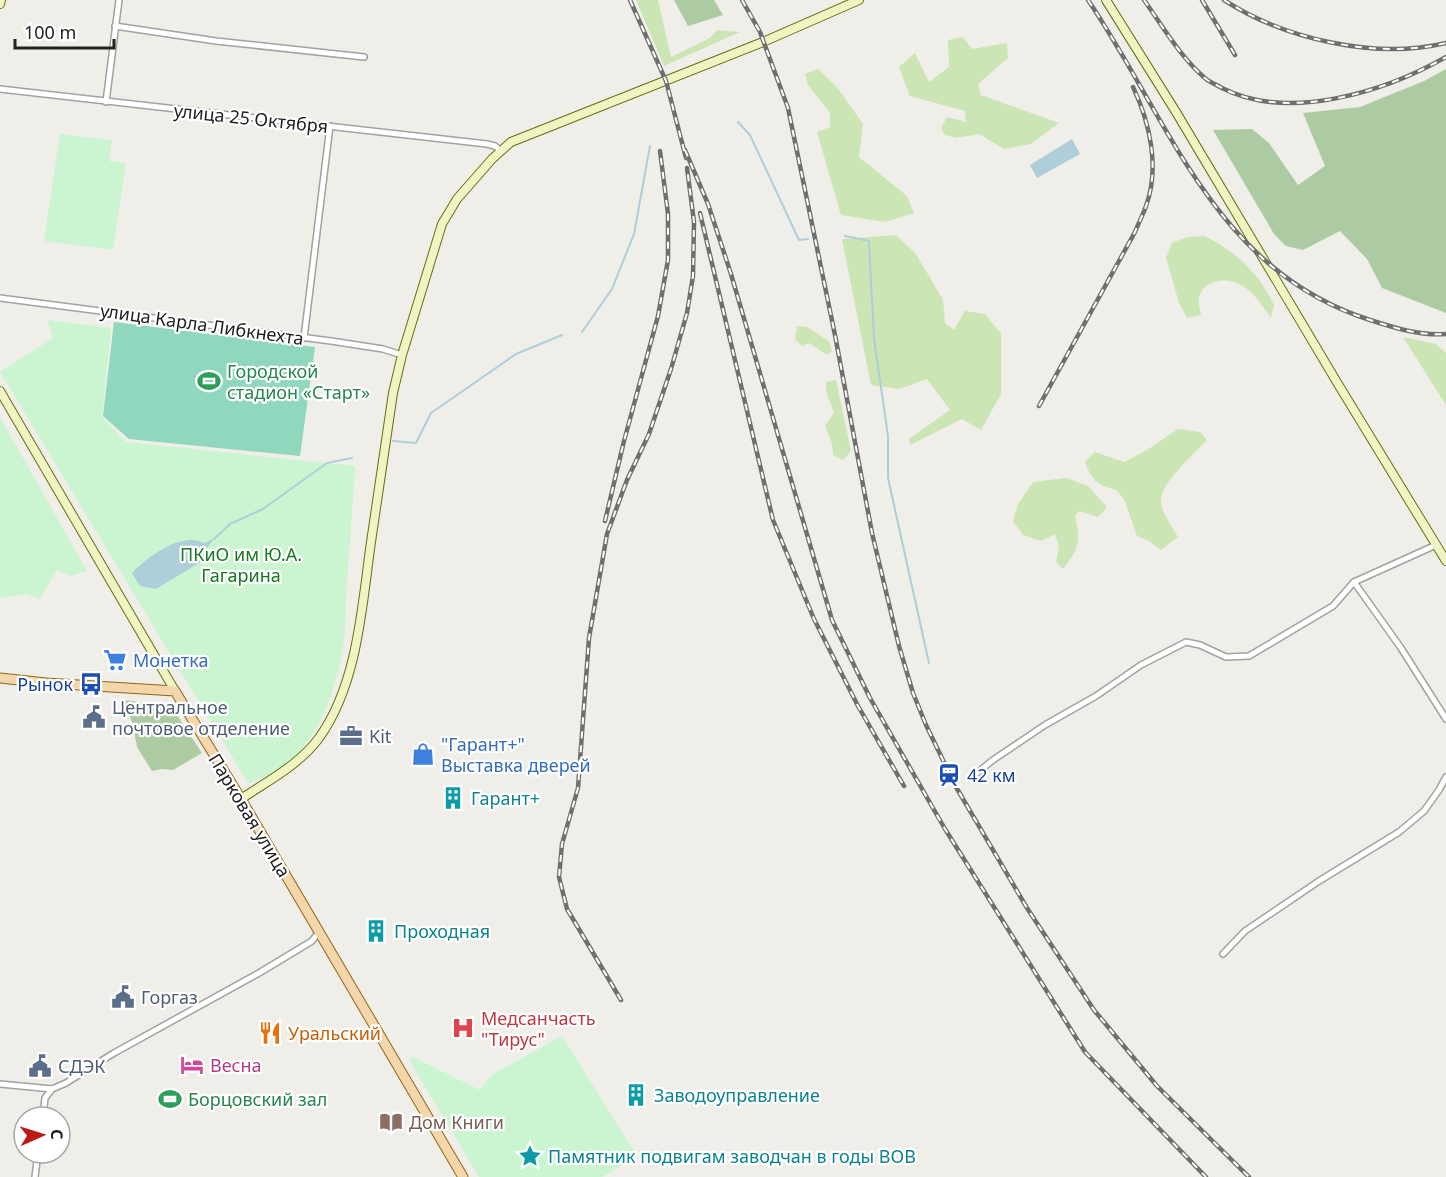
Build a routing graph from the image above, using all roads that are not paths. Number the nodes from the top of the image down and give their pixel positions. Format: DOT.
graph roads {
  1 [pos="119,0"];
  2 [pos="860,0"];
  3 [pos="1106,0"];
  4 [pos="115,27"];
  5 [pos="364,57"];
  6 [pos="0,89"];
  7 [pos="106,102"];
  8 [pos="330,126"];
  9 [pos="500,150"];
  10 [pos="0,298"];
  11 [pos="304,338"];
  12 [pos="402,355"];
  13 [pos="0,391"];
  14 [pos="1436,545"];
  15 [pos="1446,561"];
  16 [pos="1354,582"];
  17 [pos="0,678"];
  18 [pos="175,691"];
  19 [pos="1446,719"];
  20 [pos="972,777"];
  21 [pos="1446,777"];
  22 [pos="241,799"];
  23 [pos="319,932"];
  24 [pos="1223,954"];
  25 [pos="0,1084"];
  26 [pos="52,1089"];
  27 [pos="44,1105"];
  28 [pos="463,1177"];
  1 -- 4 [label="street"];
  2 -- 9 [label="street"];
  3 -- 14 [label="street"];
  4 -- 5 [label="street"];
  4 -- 7 [label="street"];
  6 -- 7 [label="street, улица 25 Октября"];
  7 -- 8 [label="street, улица 25 Октября"];
  8 -- 9 [label="street, улица 25 Октября"];
  8 -- 11 [label="street"];
  9 -- 12 [label="street"];
  10 -- 11 [label="street, улица Карла Либкнехта"];
  11 -- 12 [label="street, улица Карла Либкнехта"];
  12 -- 22 [label="street"];
  13 -- 18 [label="street, Парковая улица"];
  14 -- 15 [label="street"];
  14 -- 16 [label="street"];
  16 -- 19 [label="street"];
  16 -- 20 [label="street"];
  17 -- 18 [label="main road"];
  18 -- 22 [label="main road, Парковая улица"];
  21 -- 24 [label="street"];
  22 -- 23 [label="main road, Парковая улица"];
  23 -- 26 [label="street"];
  23 -- 28 [label="main road, Парковая улица"];
  25 -- 26 [label="street"];
  26 -- 27 [label="street"];
}
